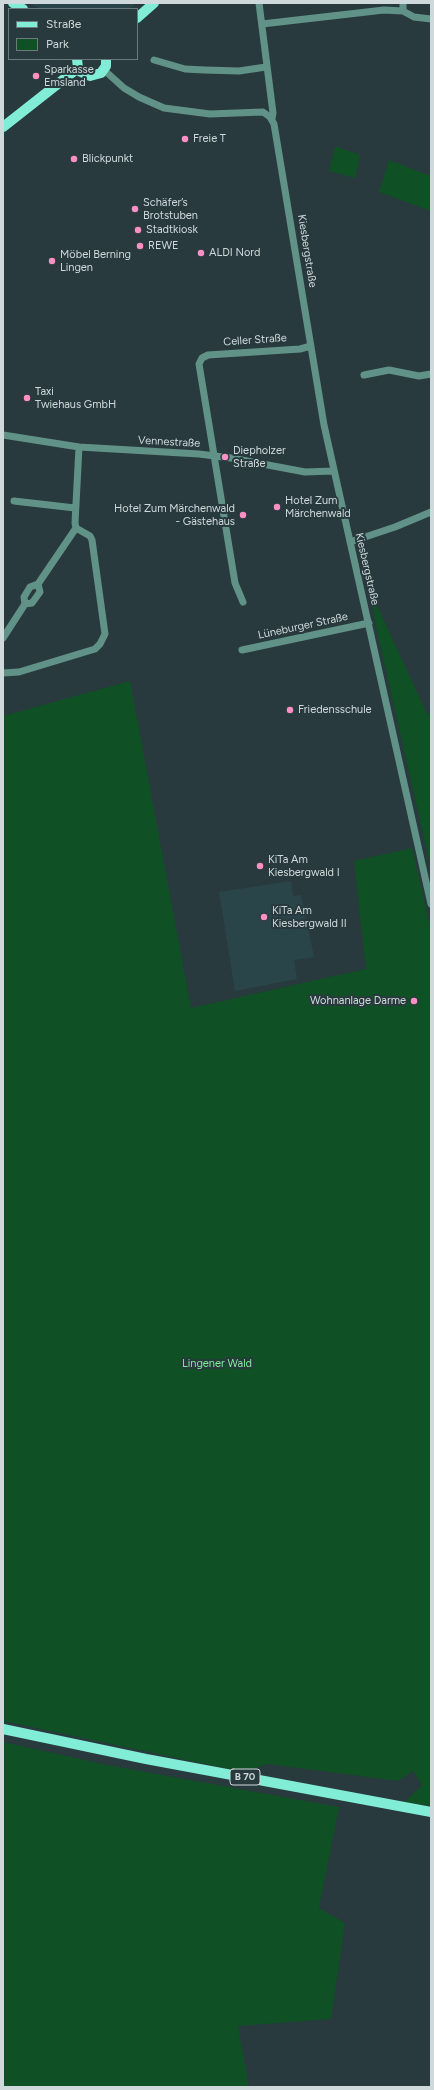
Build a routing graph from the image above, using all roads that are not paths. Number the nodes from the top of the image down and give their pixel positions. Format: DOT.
graph roads {
  1 [pos="13,3"];
  2 [pos="154,3"];
  3 [pos="259,3"];
  4 [pos="403,3"];
  5 [pos="22,8"];
  6 [pos="403,11"];
  7 [pos="138,17"];
  8 [pos="431,19"];
  9 [pos="262,24"];
  10 [pos="106,60"];
  11 [pos="154,60"];
  12 [pos="78,64"];
  13 [pos="266,67"];
  14 [pos="104,70"];
  15 [pos="272,119"];
  16 [pos="3,127"];
  17 [pos="311,346"];
  18 [pos="431,374"];
  19 [pos="364,375"];
  20 [pos="3,434"];
  21 [pos="79,447"];
  22 [pos="214,456"];
  23 [pos="333,471"];
  24 [pos="14,501"];
  25 [pos="75,508"];
  26 [pos="431,512"];
  27 [pos="76,528"];
  28 [pos="350,542"];
  29 [pos="38,584"];
  30 [pos="243,602"];
  31 [pos="25,604"];
  32 [pos="368,623"];
  33 [pos="3,638"];
  34 [pos="242,650"];
  35 [pos="3,673"];
  36 [pos="431,904"];
  37 [pos="3,1729"];
  38 [pos="431,1812"];
  1 -- 5 [label="main road"];
  2 -- 7 [label="main road"];
  3 -- 9 [label="street, Kiesbergstraße"];
  4 -- 6 [label="street"];
  6 -- 8 [label="street"];
  6 -- 9 [label="street"];
  9 -- 13 [label="street, Kiesbergstraße"];
  10 -- 14 [label="main road"];
  11 -- 13 [label="street"];
  12 -- 14 [label="main road"];
  12 -- 16 [label="main road"];
  13 -- 15 [label="street, Kiesbergstraße"];
  14 -- 15 [label="street"];
  15 -- 17 [label="street, Kiesbergstraße"];
  17 -- 22 [label="street, Celler Straße"];
  17 -- 23 [label="street, Kiesbergstraße"];
  18 -- 19 [label="street"];
  20 -- 21 [label="street, Vennestraße"];
  21 -- 22 [label="street, Vennestraße"];
  21 -- 25 [label="street"];
  22 -- 23 [label="street, Vennestraße"];
  22 -- 30 [label="street"];
  23 -- 28 [label="street, Kiesbergstraße"];
  24 -- 25 [label="street"];
  25 -- 27 [label="street"];
  26 -- 28 [label="street"];
  27 -- 29 [label="street"];
  27 -- 35 [label="street"];
  28 -- 32 [label="street, Kiesbergstraße"];
  29 -- 31 [label="street"];
  29 -- 31 [label="street"];
  31 -- 33 [label="street"];
  32 -- 34 [label="street, Lüneburger Straße"];
  32 -- 36 [label="street, Kiesbergstraße"];
  37 -- 38 [label="main road, B 70"];
}
